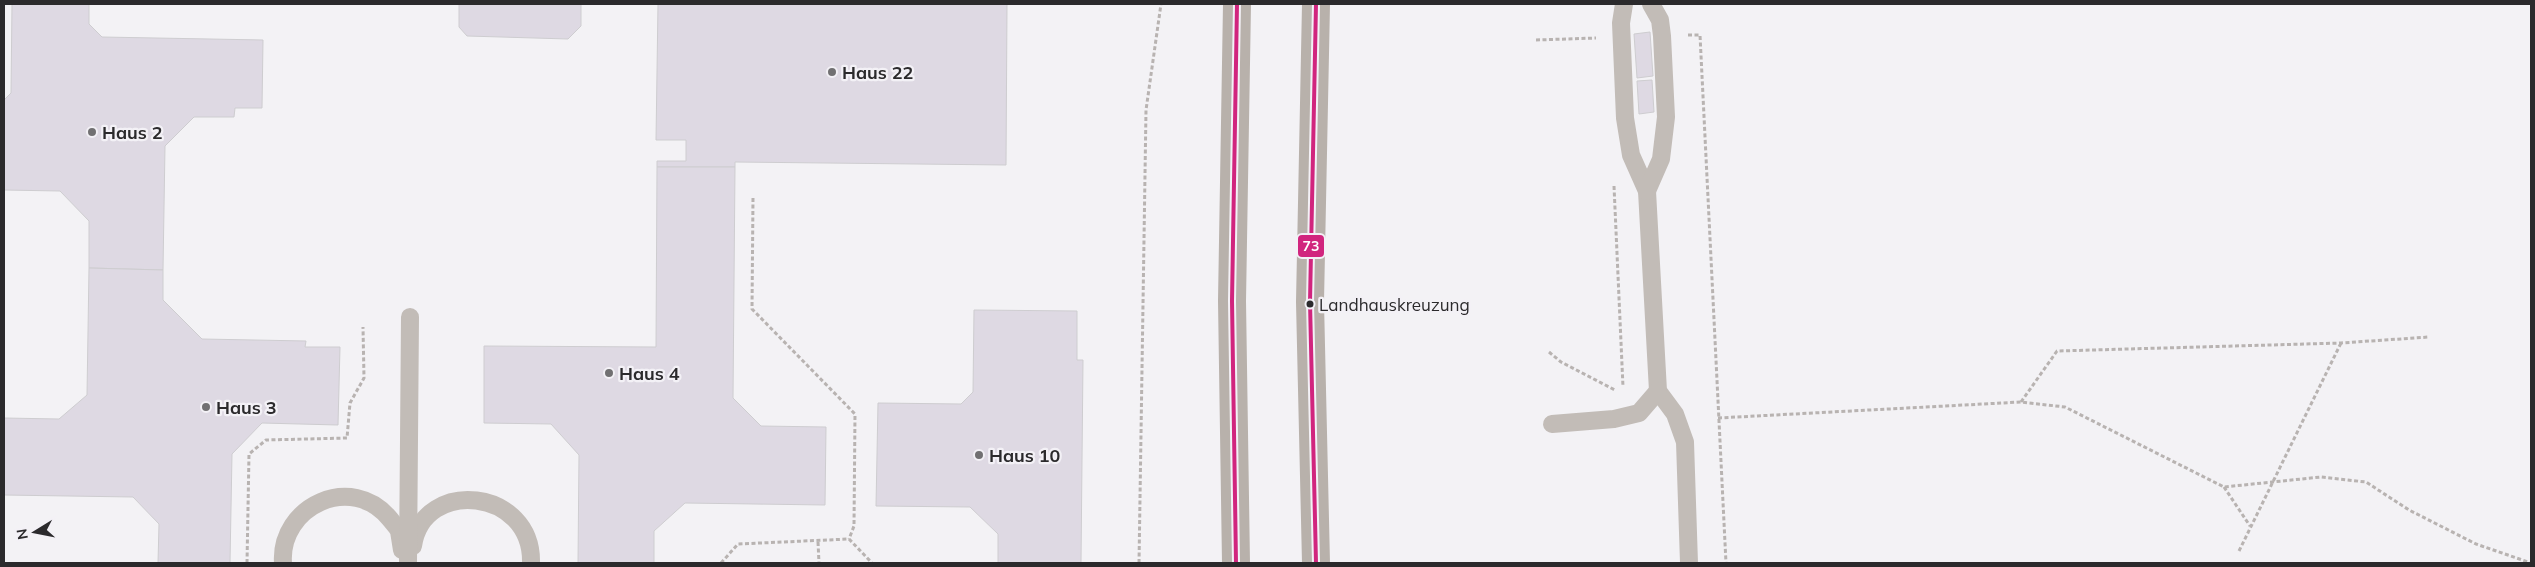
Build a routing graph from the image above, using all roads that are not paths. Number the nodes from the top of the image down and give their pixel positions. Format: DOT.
graph roads {
  1 [pos="1237,4"];
  2 [pos="1316,4"];
  3 [pos="1624,4"];
  4 [pos="1651,4"];
  5 [pos="1647,191"];
  6 [pos="410,317"];
  7 [pos="1658,391"];
  8 [pos="1552,424"];
  9 [pos="283,563"];
  10 [pos="404,563"];
  11 [pos="410,563"];
  12 [pos="531,563"];
  13 [pos="1236,563"];
  14 [pos="1316,563"];
  15 [pos="1689,563"];
  1 -- 13 [label="main road"];
  2 -- 14 [label="main road"];
  3 -- 5 [label="lane"];
  4 -- 5 [label="lane"];
  5 -- 7 [label="lane"];
  6 -- 11 [label="lane"];
  7 -- 8 [label="lane"];
  7 -- 15 [label="lane"];
  9 -- 10 [label="lane"];
  11 -- 12 [label="lane"];
}
